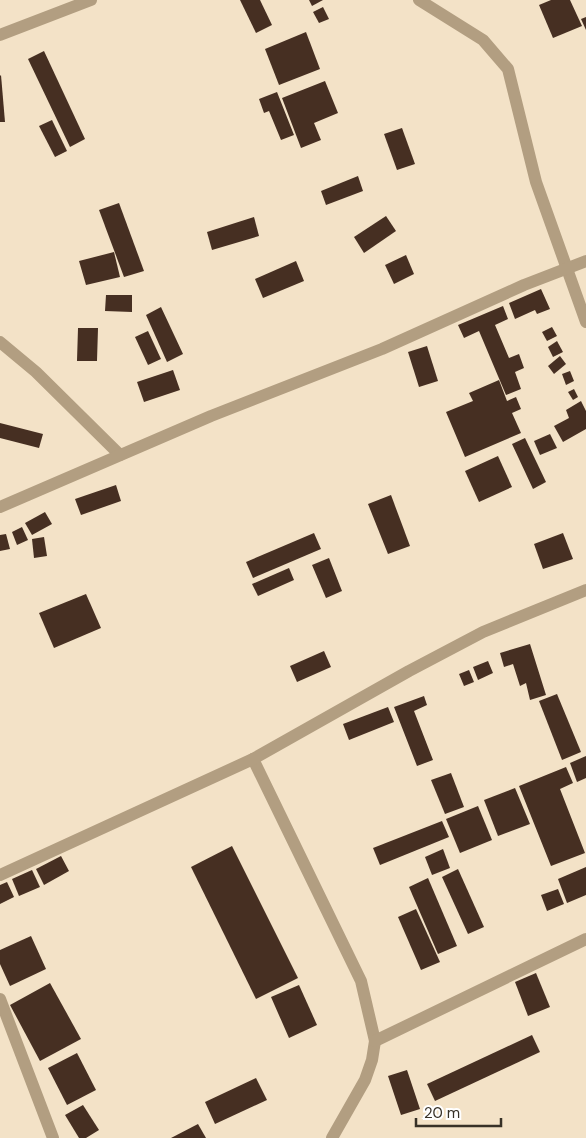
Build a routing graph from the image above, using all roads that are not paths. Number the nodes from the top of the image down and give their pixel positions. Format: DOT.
graph roads {
  1 [pos="91,0"];
  2 [pos="419,0"];
  3 [pos="0,35"];
  4 [pos="586,261"];
  5 [pos="567,269"];
  6 [pos="586,322"];
  7 [pos="0,342"];
  8 [pos="120,455"];
  9 [pos="0,507"];
  10 [pos="586,590"];
  11 [pos="254,759"];
  12 [pos="0,875"];
  13 [pos="586,939"];
  14 [pos="0,999"];
  15 [pos="375,1041"];
  16 [pos="53,1138"];
  17 [pos="332,1138"];
  1 -- 3 [label="street"];
  2 -- 5 [label="street"];
  4 -- 5 [label="street"];
  5 -- 6 [label="street"];
  5 -- 8 [label="street"];
  7 -- 8 [label="street"];
  8 -- 9 [label="street"];
  10 -- 11 [label="street"];
  11 -- 12 [label="street"];
  11 -- 15 [label="street"];
  13 -- 15 [label="street"];
  14 -- 16 [label="street"];
  15 -- 17 [label="street"];
}
